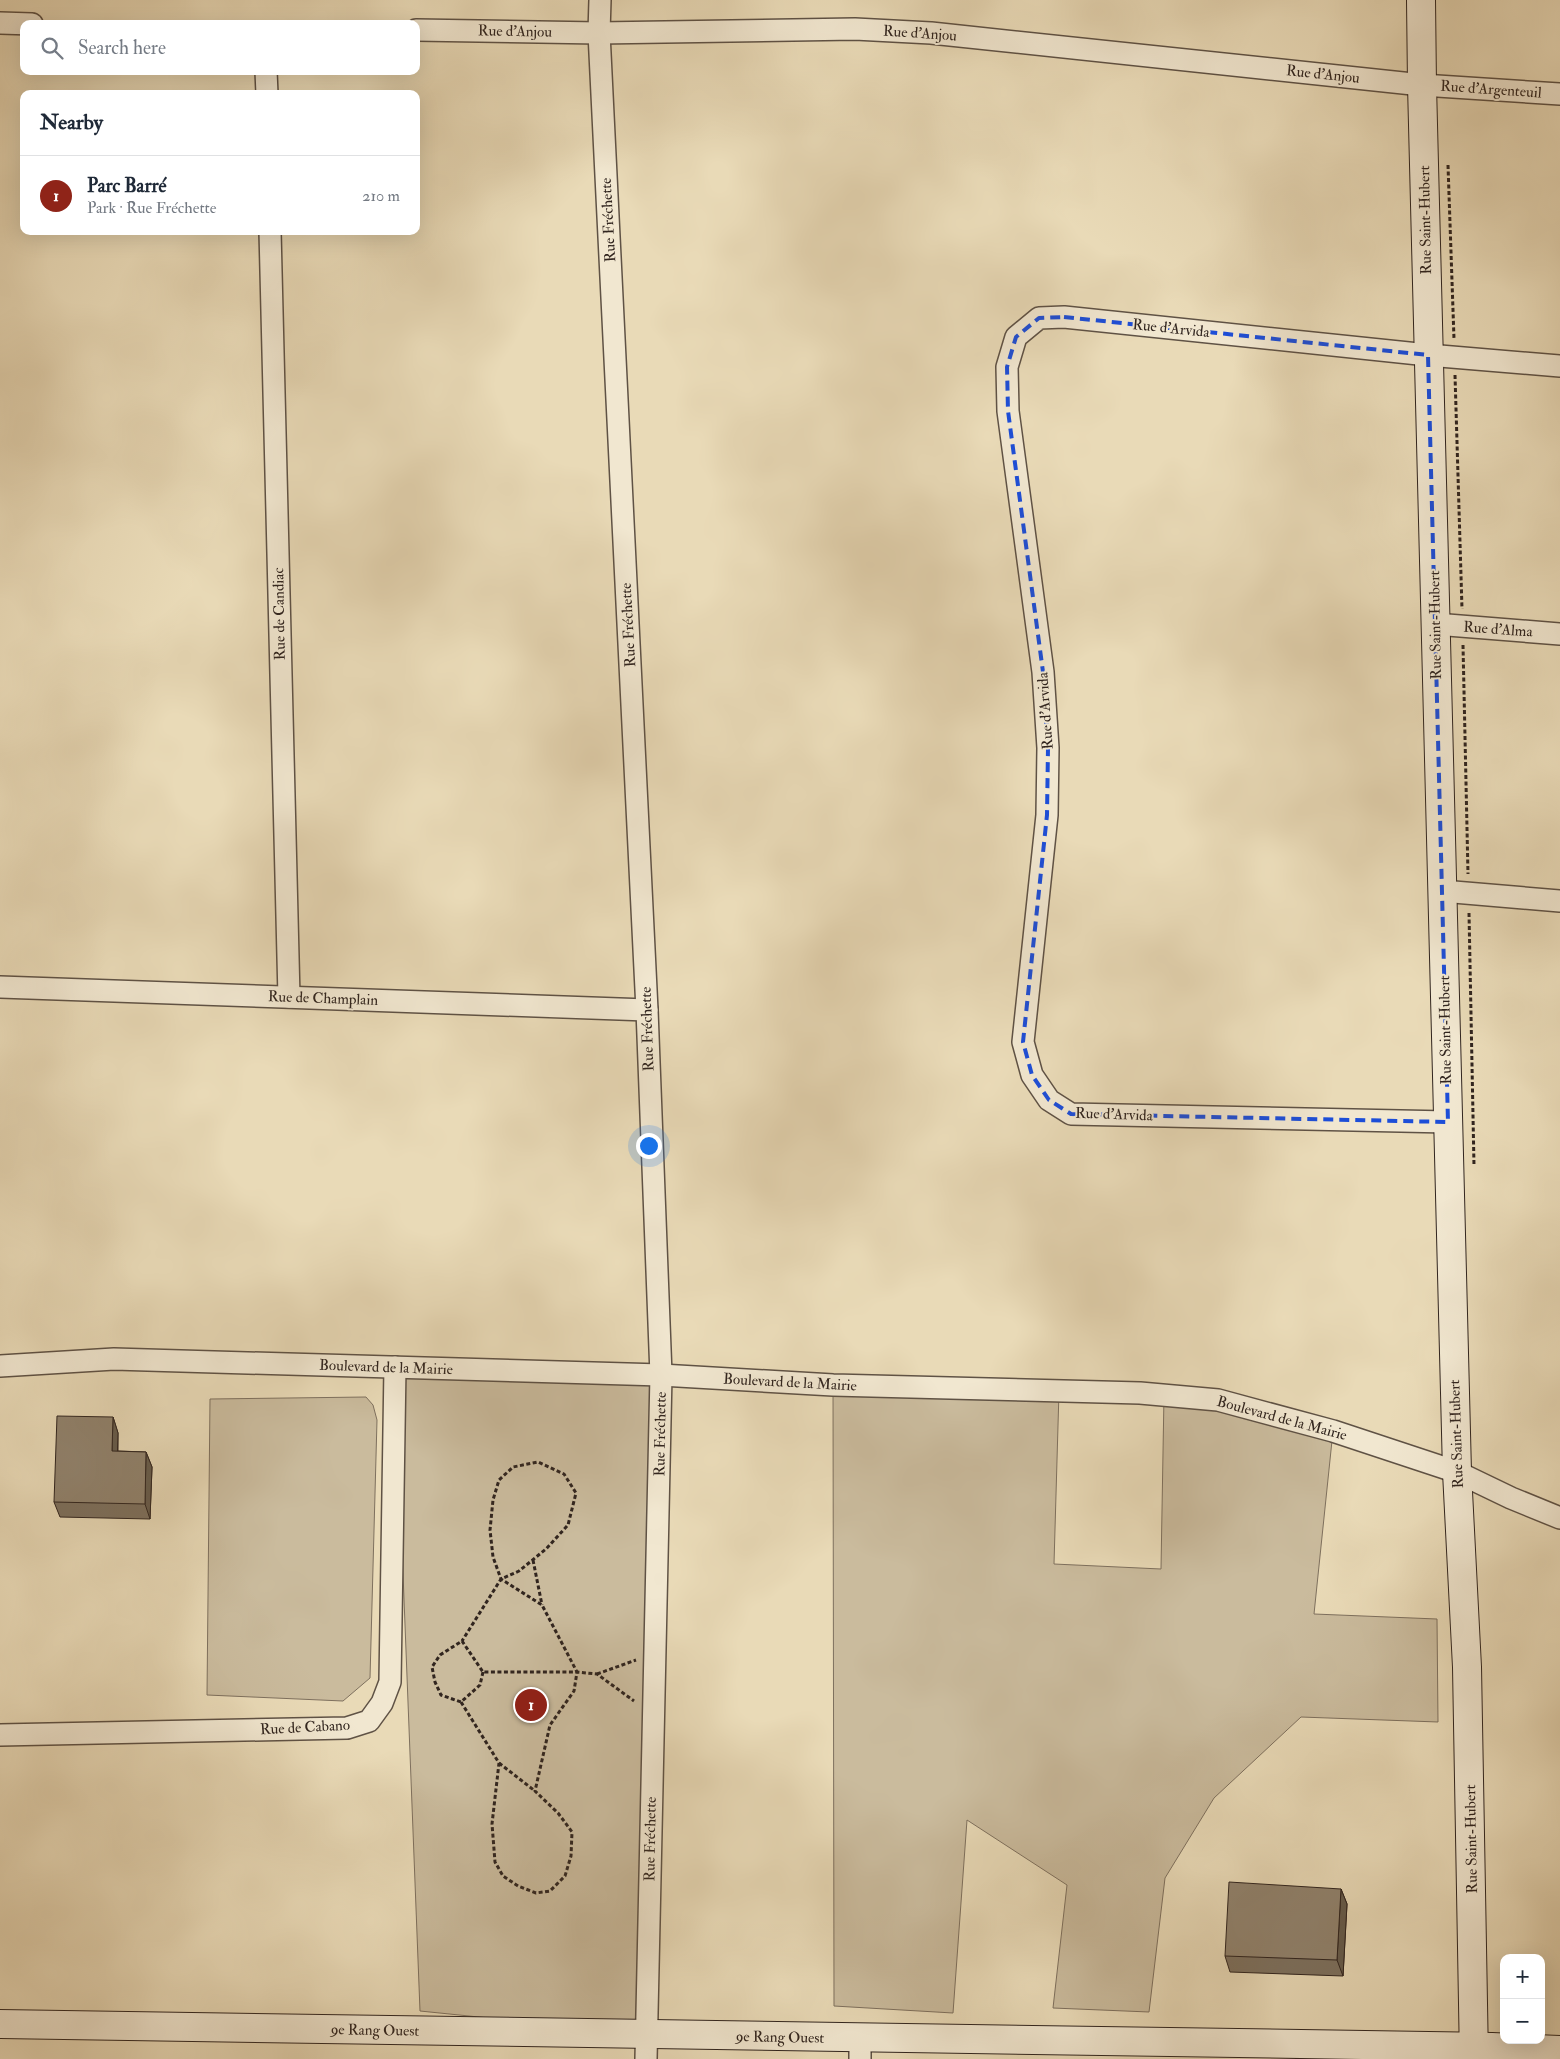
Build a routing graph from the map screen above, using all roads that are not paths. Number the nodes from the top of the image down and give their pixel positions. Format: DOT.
graph roads {
  1 [pos="600,0"];
  2 [pos="1421,0"];
  3 [pos="0,23"];
  4 [pos="20,24"];
  5 [pos="420,30"];
  6 [pos="599,33"];
  7 [pos="266,75"];
  8 [pos="1422,85"];
  9 [pos="266,90"];
  10 [pos="1560,94"];
  11 [pos="270,235"];
  12 [pos="1441,356"];
  13 [pos="1560,366"];
  14 [pos="1435,624"];
  15 [pos="1560,634"];
  16 [pos="1442,891"];
  17 [pos="1560,901"];
  18 [pos="0,988"];
  19 [pos="289,997"];
  20 [pos="647,1010"];
  21 [pos="1448,1122"];
  22 [pos="0,1366"];
  23 [pos="395,1367"];
  24 [pos="661,1375"];
  25 [pos="1457,1472"];
  26 [pos="1560,1518"];
  27 [pos="0,1735"];
  28 [pos="0,2024"];
  29 [pos="645,2047"];
  30 [pos="860,2048"];
  31 [pos="1560,2050"];
  32 [pos="1475,2053"];
  1 -- 6 [label="street, Rue Fréchette"];
  2 -- 8 [label="street, Rue Saint-Hubert"];
  3 -- 4 [label="street"];
  5 -- 6 [label="street, Rue d'Anjou"];
  6 -- 8 [label="street, Rue d'Anjou"];
  6 -- 20 [label="street, Rue Fréchette"];
  7 -- 9 [label="street"];
  8 -- 10 [label="street, Rue d'Argenteuil"];
  8 -- 12 [label="street, Rue Saint-Hubert"];
  11 -- 19 [label="street, Rue de Candiac"];
  12 -- 13 [label="street"];
  12 -- 14 [label="street, Rue Saint-Hubert"];
  12 -- 21 [label="street, Rue d'Arvida"];
  14 -- 15 [label="street, Rue d'Alma"];
  14 -- 16 [label="street, Rue Saint-Hubert"];
  16 -- 17 [label="street"];
  16 -- 21 [label="street, Rue Saint-Hubert"];
  18 -- 19 [label="street, Rue de Champlain"];
  19 -- 20 [label="street, Rue de Champlain"];
  20 -- 24 [label="street, Rue Fréchette"];
  21 -- 25 [label="street, Rue Saint-Hubert"];
  22 -- 23 [label="street, Boulevard de la Mairie"];
  23 -- 24 [label="street, Boulevard de la Mairie"];
  23 -- 27 [label="street, Rue de Cabano"];
  24 -- 25 [label="street, Boulevard de la Mairie"];
  24 -- 29 [label="street, Rue Fréchette"];
  25 -- 26 [label="street, Boulevard de la Mairie"];
  25 -- 32 [label="street, Rue Saint-Hubert"];
  28 -- 29 [label="street, 9e Rang Ouest"];
  29 -- 30 [label="street, 9e Rang Ouest"];
  30 -- 32 [label="street, 9e Rang Ouest"];
  31 -- 32 [label="street, 9e Rang Ouest"];
}
